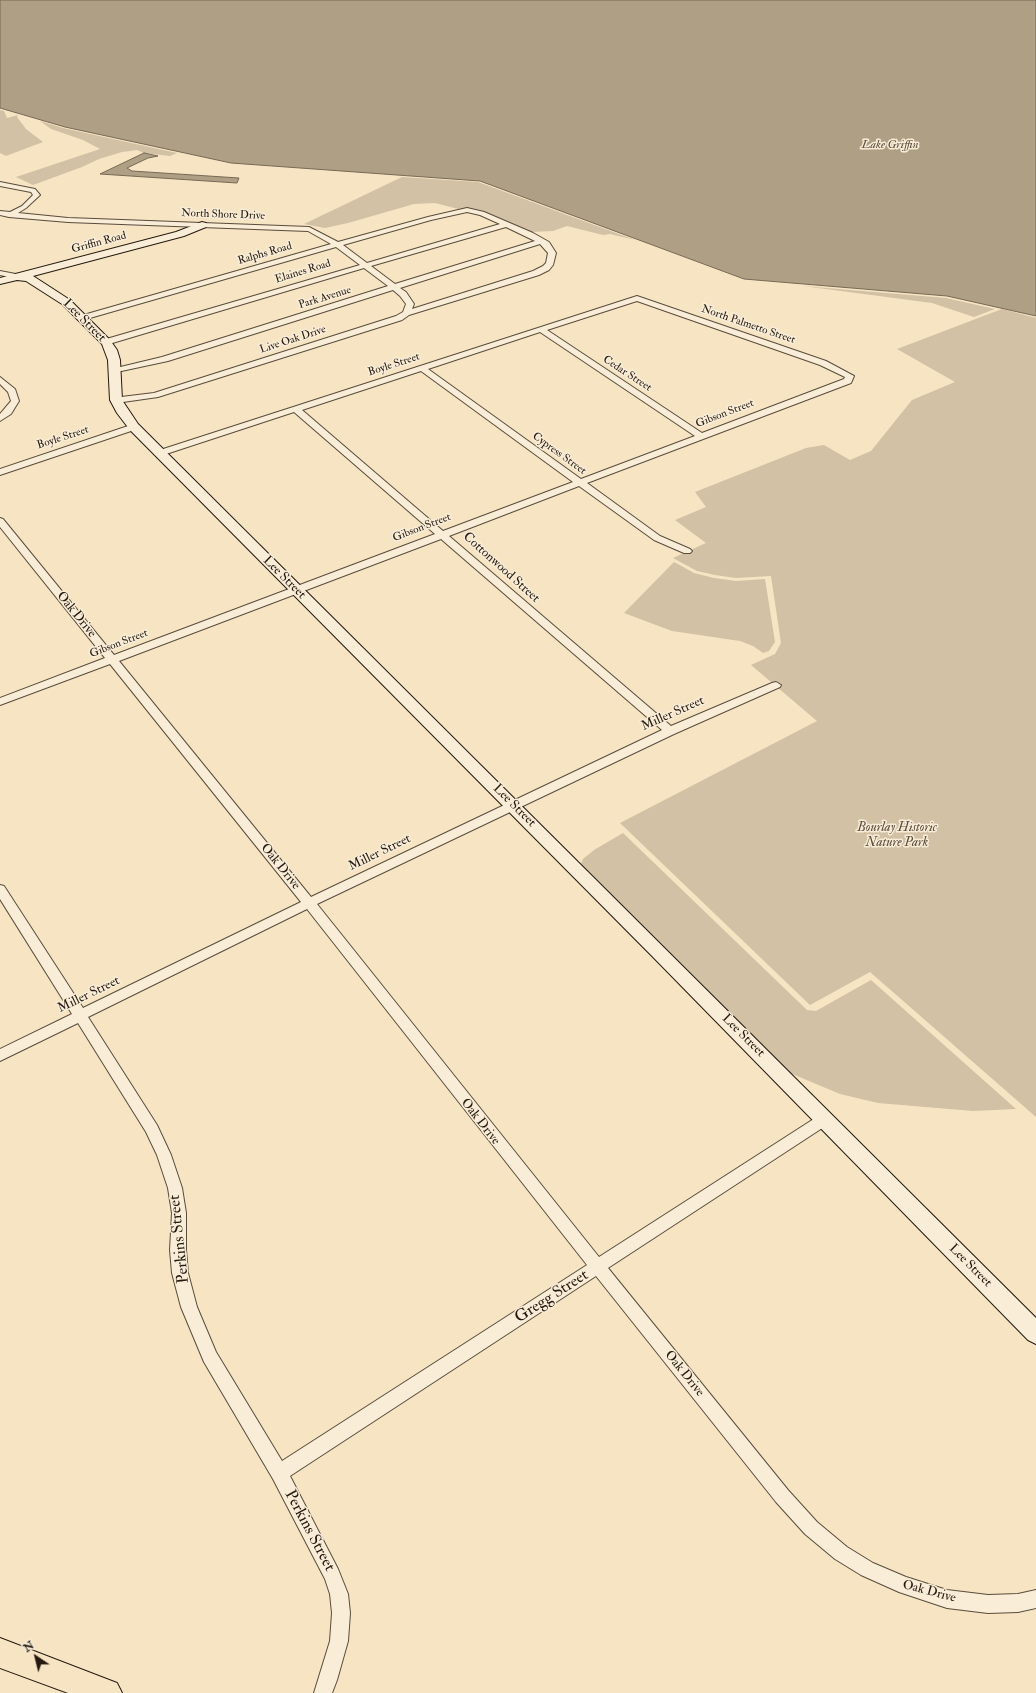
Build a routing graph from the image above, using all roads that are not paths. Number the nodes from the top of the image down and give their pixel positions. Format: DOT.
graph roads {
  1 [pos="0,184"];
  2 [pos="0,213"];
  3 [pos="9,214"];
  4 [pos="507,224"];
  5 [pos="202,225"];
  6 [pos="541,241"];
  7 [pos="338,245"];
  8 [pos="364,265"];
  9 [pos="0,273"];
  10 [pos="18,277"];
  11 [pos="0,281"];
  12 [pos="394,287"];
  13 [pos="637,298"];
  14 [pos="406,313"];
  15 [pos="83,318"];
  16 [pos="540,330"];
  17 [pos="106,342"];
  18 [pos="422,368"];
  19 [pos="115,371"];
  20 [pos="850,376"];
  21 [pos="0,379"];
  22 [pos="116,400"];
  23 [pos="297,410"];
  24 [pos="0,418"];
  25 [pos="134,427"];
  26 [pos="701,436"];
  27 [pos="160,453"];
  28 [pos="0,472"];
  29 [pos="578,482"];
  30 [pos="0,521"];
  31 [pos="443,534"];
  32 [pos="687,551"];
  33 [pos="296,589"];
  34 [pos="112,660"];
  35 [pos="776,685"];
  36 [pos="0,702"];
  37 [pos="670,731"];
  38 [pos="513,806"];
  39 [pos="0,889"];
  40 [pos="309,903"];
  41 [pos="80,1016"];
  42 [pos="0,1055"];
  43 [pos="825,1119"];
  44 [pos="598,1268"];
  45 [pos="1036,1333"];
  46 [pos="278,1473"];
  47 [pos="1036,1599"];
  48 [pos="0,1653"];
  49 [pos="107,1693"];
  50 [pos="323,1693"];
  1 -- 3 [label="street"];
  2 -- 3 [label="street, North Shore Drive"];
  3 -- 5 [label="street, North Shore Drive"];
  4 -- 6 [label="street, Ralphs Road"];
  4 -- 7 [label="street, Ralphs Road"];
  4 -- 8 [label="street, Elaines Road"];
  5 -- 7 [label="street, North Shore Drive"];
  5 -- 10 [label="street, Griffin Road"];
  6 -- 12 [label="street, Park Avenue"];
  6 -- 14 [label="street, Live Oak Drive"];
  7 -- 8 [label="street, North Shore Drive"];
  7 -- 15 [label="street, Ralphs Road"];
  8 -- 12 [label="street, North Shore Drive"];
  8 -- 17 [label="street, Elaines Road"];
  9 -- 10 [label="street"];
  10 -- 11 [label="street, Griffin Road"];
  10 -- 15 [label="street, Lee Street"];
  12 -- 14 [label="street, North Shore Drive"];
  12 -- 19 [label="street, Park Avenue"];
  13 -- 16 [label="street, Boyle Street"];
  13 -- 20 [label="street, North Palmetto Street"];
  14 -- 22 [label="street, Live Oak Drive"];
  15 -- 17 [label="street, Lee Street"];
  16 -- 18 [label="street, Boyle Street"];
  16 -- 26 [label="street, Cedar Street"];
  17 -- 19 [label="street, Lee Street"];
  18 -- 23 [label="street, Boyle Street"];
  18 -- 29 [label="street, Cypress Street"];
  19 -- 22 [label="street, Lee Street"];
  20 -- 26 [label="street, Gibson Street"];
  21 -- 24 [label="street"];
  22 -- 25 [label="street, Lee Street"];
  23 -- 27 [label="street, Boyle Street"];
  23 -- 31 [label="street, Cottonwood Street"];
  25 -- 27 [label="street, Lee Street"];
  25 -- 28 [label="street, Boyle Street"];
  26 -- 29 [label="street, Gibson Street"];
  27 -- 33 [label="street, Lee Street"];
  29 -- 31 [label="street, Gibson Street"];
  29 -- 32 [label="street, Cypress Street"];
  30 -- 34 [label="street, Oak Drive"];
  31 -- 33 [label="street, Gibson Street"];
  31 -- 37 [label="street, Cottonwood Street"];
  33 -- 34 [label="street, Gibson Street"];
  33 -- 38 [label="street, Lee Street"];
  34 -- 36 [label="street, Gibson Street"];
  34 -- 40 [label="street, Oak Drive"];
  35 -- 37 [label="street, Miller Street"];
  37 -- 38 [label="street, Miller Street"];
  38 -- 40 [label="street, Miller Street"];
  38 -- 43 [label="street, Lee Street"];
  39 -- 41 [label="street, Perkins Street"];
  40 -- 41 [label="street, Miller Street"];
  40 -- 44 [label="street, Oak Drive"];
  41 -- 42 [label="street, Miller Street"];
  41 -- 46 [label="street, Perkins Street"];
  43 -- 44 [label="street, Gregg Street"];
  43 -- 45 [label="street, Lee Street"];
  44 -- 46 [label="street, Gregg Street"];
  44 -- 47 [label="street, Oak Drive"];
  46 -- 50 [label="street, Perkins Street"];
  48 -- 49 [label="main road"];
}
